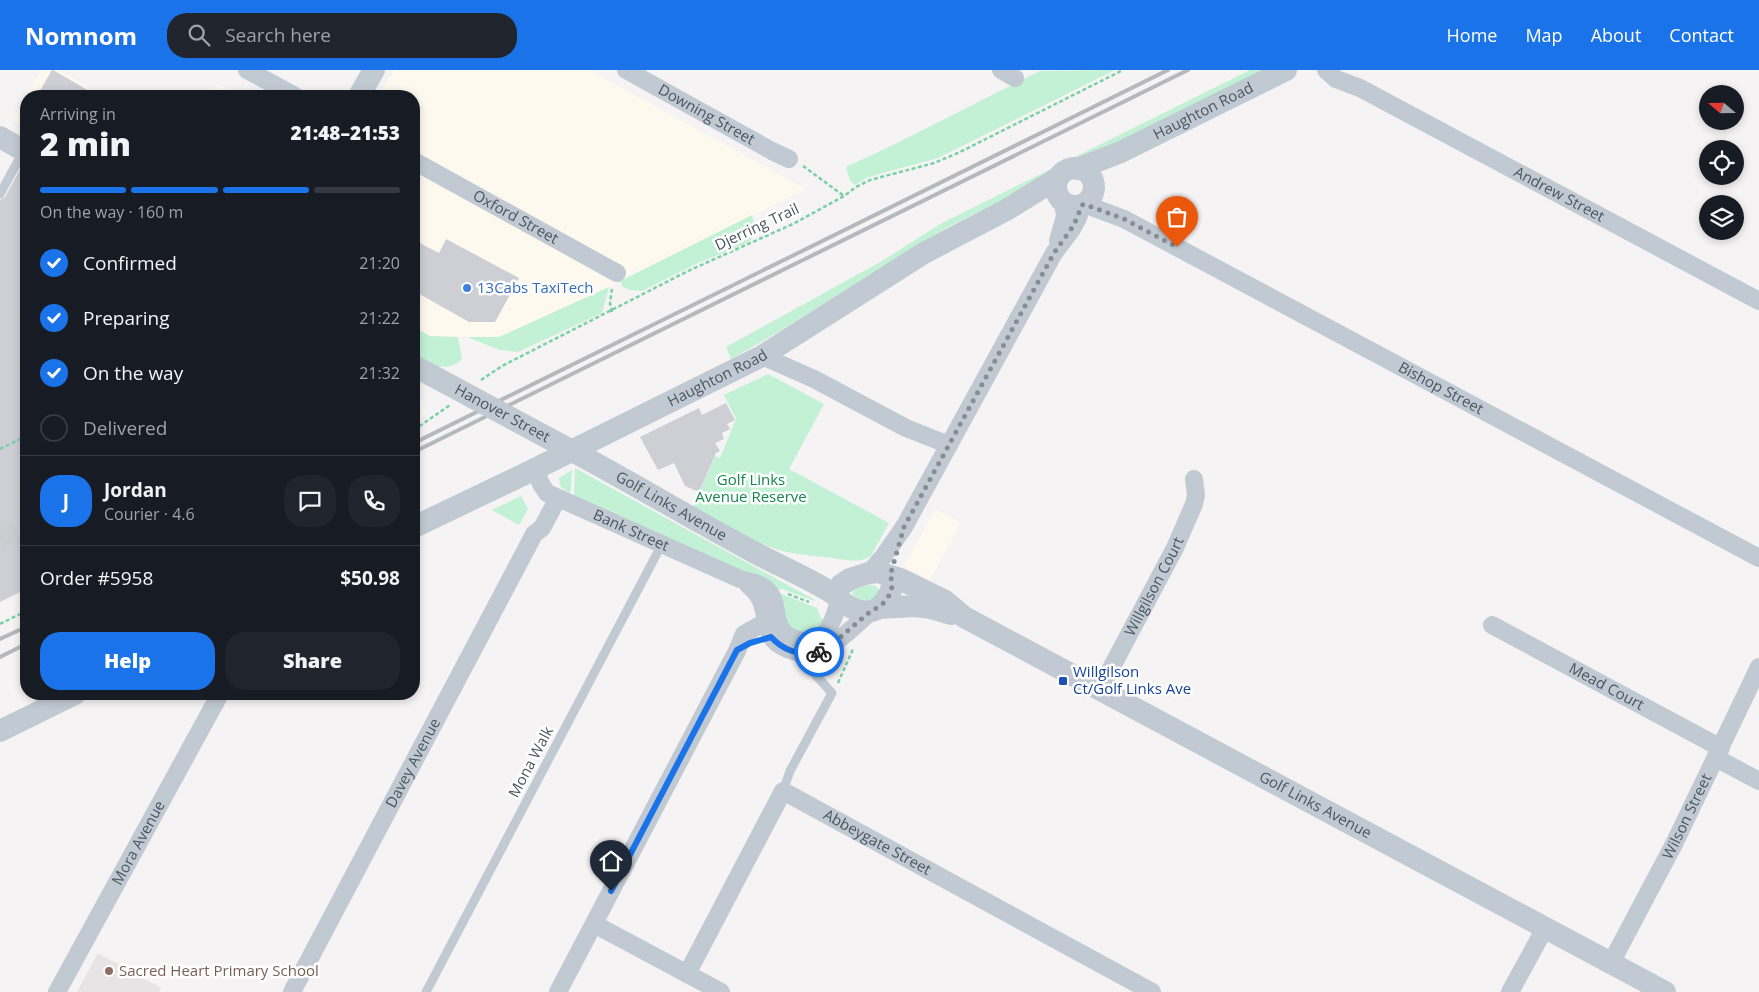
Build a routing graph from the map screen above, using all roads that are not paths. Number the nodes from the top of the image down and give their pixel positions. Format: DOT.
graph roads {
  1 [pos="247,70"];
  2 [pos="374,70"];
  3 [pos="626,70"];
  4 [pos="1286,70"];
  5 [pos="1326,70"];
  6 [pos="1338,70"];
  7 [pos="1360,88"];
  8 [pos="284,90"];
  9 [pos="362,90"];
  10 [pos="0,137"];
  11 [pos="20,148"];
  12 [pos="789,158"];
  13 [pos="20,160"];
  14 [pos="420,165"];
  15 [pos="1076,192"];
  16 [pos="0,194"];
  17 [pos="617,273"];
  18 [pos="1759,301"];
  19 [pos="770,351"];
  20 [pos="422,370"];
  21 [pos="946,451"];
  22 [pos="591,460"];
  23 [pos="535,469"];
  24 [pos="1194,479"];
  25 [pos="553,495"];
  26 [pos="420,524"];
  27 [pos="662,544"];
  28 [pos="1759,558"];
  29 [pos="863,583"];
  30 [pos="875,609"];
  31 [pos="964,618"];
  32 [pos="1492,625"];
  33 [pos="774,628"];
  34 [pos="807,648"];
  35 [pos="1759,667"];
  36 [pos="1100,690"];
  37 [pos="63,700"];
  38 [pos="217,700"];
  39 [pos="0,731"];
  40 [pos="1718,753"];
  41 [pos="1759,781"];
  42 [pos="783,791"];
  43 [pos="594,924"];
  44 [pos="1545,928"];
  45 [pos="1612,964"];
  46 [pos="687,974"];
  47 [pos="57,992"];
  48 [pos="292,992"];
  49 [pos="426,992"];
  50 [pos="558,992"];
  51 [pos="721,992"];
  52 [pos="1152,992"];
  53 [pos="1510,992"];
  54 [pos="1665,992"];
  1 -- 8 [label="street"];
  2 -- 9 [label="street"];
  3 -- 12 [label="street, Downing Street"];
  4 -- 15 [label="street, Haughton Road"];
  5 -- 7 [label="street, Andrew Street"];
  6 -- 7 [label="street, Andrew Street"];
  7 -- 18 [label="street, Andrew Street"];
  10 -- 11 [label="street"];
  13 -- 16 [label="lane"];
  14 -- 17 [label="street, Oxford Street"];
  15 -- 19 [label="street, Haughton Road"];
  15 -- 21 [label="street"];
  15 -- 28 [label="street, Bishop Street"];
  19 -- 21 [label="street"];
  19 -- 23 [label="street, Haughton Road"];
  20 -- 22 [label="street, Hanover Street, bridge"];
  21 -- 29 [label="street"];
  22 -- 29 [label="street, Golf Links Avenue"];
  23 -- 25 [label="street"];
  23 -- 26 [label="street, Haughton Road"];
  24 -- 36 [label="street, Willgilson Court"];
  25 -- 27 [label="street, Bank Street"];
  25 -- 48 [label="street, Davey Avenue"];
  27 -- 33 [label="street, Bank Street"];
  27 -- 49 [label="lane, Mona Walk"];
  29 -- 30 [label="street"];
  29 -- 30 [label="street, Golf Links Avenue"];
  29 -- 31 [label="street, Golf Links Avenue"];
  29 -- 34 [label="street"];
  30 -- 31 [label="street, Golf Links Avenue"];
  30 -- 34 [label="street"];
  31 -- 36 [label="street, Golf Links Avenue"];
  32 -- 40 [label="street, Mead Court"];
  33 -- 34 [label="street"];
  33 -- 43 [label="street"];
  34 -- 42 [label="lane"];
  35 -- 40 [label="street, Wilson Street"];
  36 -- 44 [label="street, Golf Links Avenue"];
  37 -- 39 [label="street"];
  38 -- 47 [label="street, Mora Avenue"];
  40 -- 41 [label="street, Mead Court"];
  40 -- 45 [label="street, Wilson Street"];
  42 -- 46 [label="street"];
  42 -- 52 [label="street, Abbeygate Street"];
  43 -- 46 [label="street"];
  43 -- 50 [label="street"];
  44 -- 45 [label="street, Golf Links Avenue"];
  44 -- 53 [label="street"];
  45 -- 54 [label="street, Golf Links Avenue"];
  46 -- 51 [label="street"];
}
